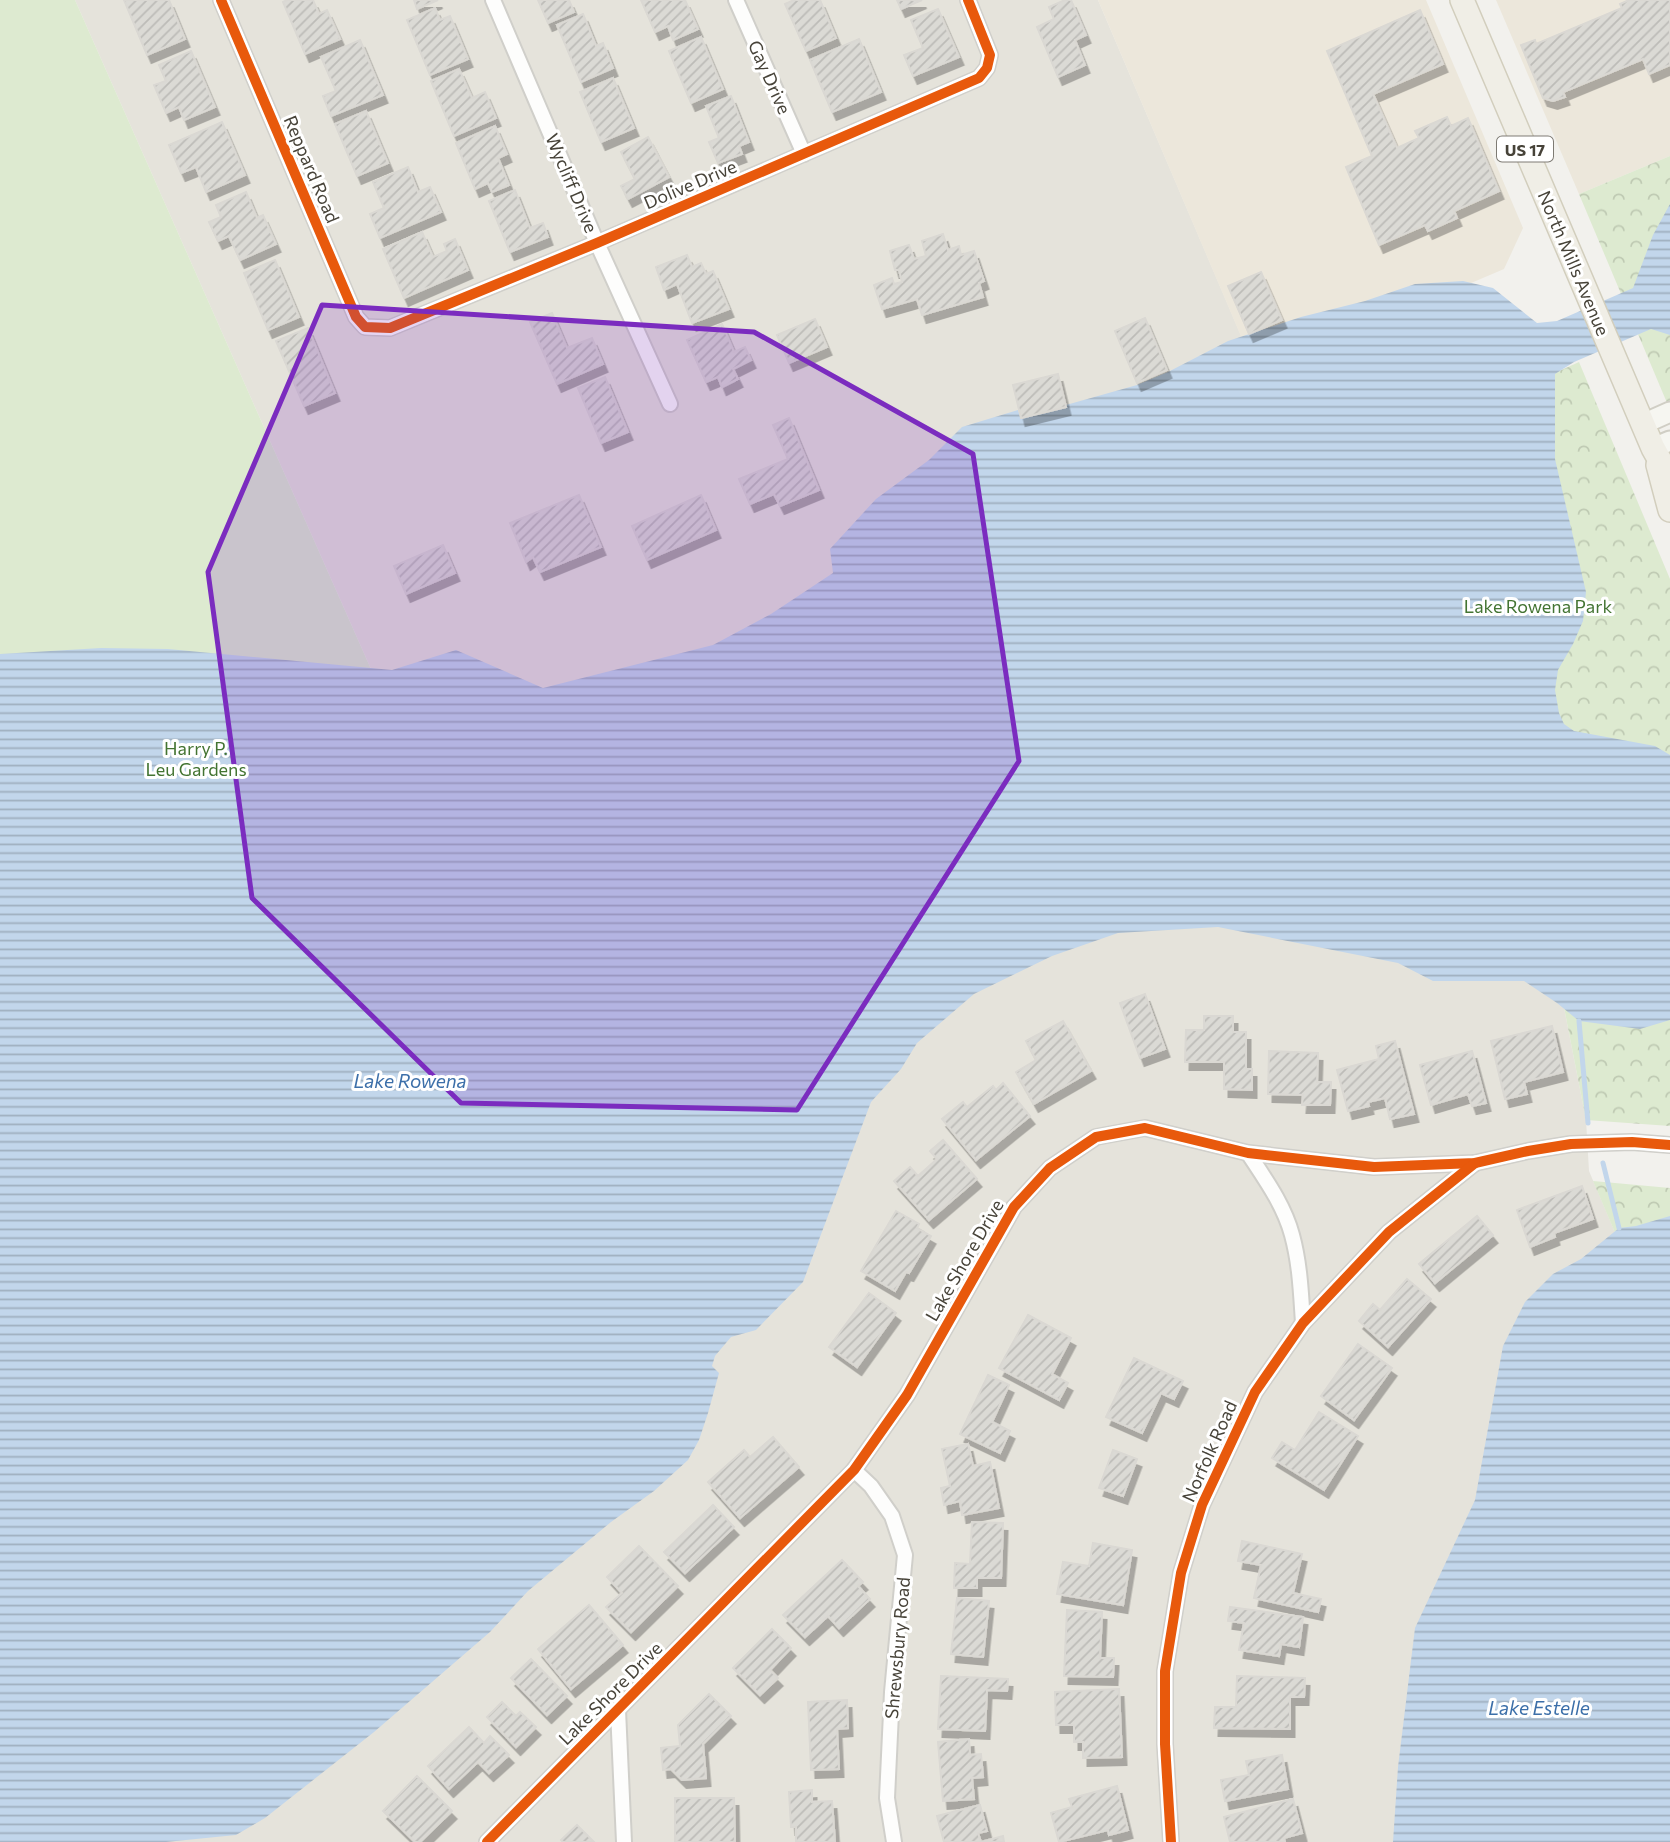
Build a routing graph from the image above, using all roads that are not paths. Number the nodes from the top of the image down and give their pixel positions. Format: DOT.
graph roads {
  1 [pos="222,0"];
  2 [pos="493,0"];
  3 [pos="736,0"];
  4 [pos="968,0"];
  5 [pos="1462,0"];
  6 [pos="804,154"];
  7 [pos="597,243"];
  8 [pos="390,328"];
  9 [pos="670,404"];
  10 [pos="1670,412"];
  11 [pos="1643,424"];
  12 [pos="1662,445"];
  13 [pos="1670,478"];
  14 [pos="1670,510"];
  15 [pos="1670,1145"];
  16 [pos="1248,1153"];
  17 [pos="1475,1163"];
  18 [pos="1303,1323"];
  19 [pos="854,1470"];
  20 [pos="618,1710"];
  21 [pos="486,1842"];
  22 [pos="625,1842"];
  23 [pos="894,1842"];
  24 [pos="1171,1842"];
  1 -- 8 [label="street, Reppard Road"];
  2 -- 7 [label="street, Wycliff Drive"];
  3 -- 6 [label="street, Gay Drive"];
  4 -- 6 [label="street, Dolive Drive"];
  5 -- 11 [label="main road, North Mills Avenue / US 17"];
  6 -- 7 [label="street, Dolive Drive"];
  7 -- 8 [label="street, Dolive Drive"];
  7 -- 9 [label="street, Wycliff Drive"];
  10 -- 11 [label="main road"];
  11 -- 12 [label="main road, North Mills Avenue / US 17"];
  12 -- 13 [label="main road, North Mills Avenue / US 17"];
  12 -- 14 [label="main road, North Mills Avenue / US 17"];
  15 -- 17 [label="street, Lake Shore Drive"];
  16 -- 17 [label="street, Lake Shore Drive"];
  16 -- 18 [label="street"];
  16 -- 19 [label="street, Lake Shore Drive"];
  17 -- 18 [label="street, Norfolk Road"];
  18 -- 24 [label="street, Norfolk Road"];
  19 -- 20 [label="street, Lake Shore Drive"];
  19 -- 23 [label="street, Shrewsbury Road"];
  20 -- 21 [label="street, Lake Shore Drive"];
  20 -- 22 [label="street"];
}
